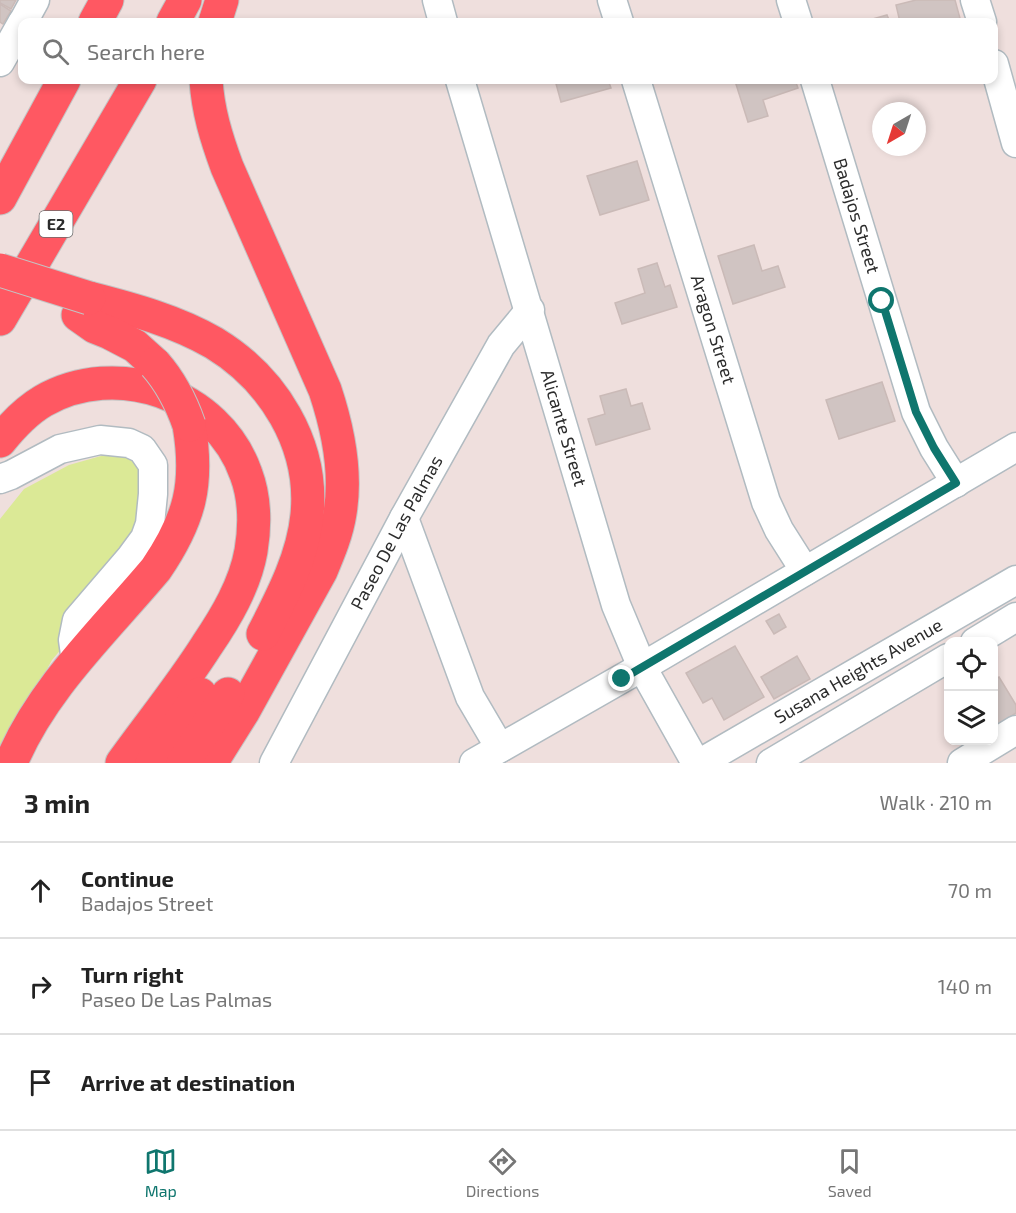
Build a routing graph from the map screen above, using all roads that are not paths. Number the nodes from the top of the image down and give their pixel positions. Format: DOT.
graph roads {
  1 [pos="35,0"];
  2 [pos="107,0"];
  3 [pos="185,0"];
  4 [pos="222,0"];
  5 [pos="436,0"];
  6 [pos="612,0"];
  7 [pos="791,0"];
  8 [pos="975,0"];
  9 [pos="26,18"];
  10 [pos="97,18"];
  11 [pos="175,18"];
  12 [pos="216,18"];
  13 [pos="442,18"];
  14 [pos="618,18"];
  15 [pos="797,18"];
  16 [pos="981,18"];
  17 [pos="18,31"];
  18 [pos="0,62"];
  19 [pos="998,81"];
  20 [pos="62,84"];
  21 [pos="138,84"];
  22 [pos="206,84"];
  23 [pos="461,84"];
  24 [pos="637,84"];
  25 [pos="816,84"];
  26 [pos="33,137"];
  27 [pos="1016,143"];
  28 [pos="0,174"];
  29 [pos="0,198"];
  30 [pos="0,270"];
  31 [pos="84,306"];
  32 [pos="530,310"];
  33 [pos="1,312"];
  34 [pos="0,441"];
  35 [pos="1016,447"];
  36 [pos="0,479"];
  37 [pos="956,483"];
  38 [pos="404,518"];
  39 [pos="805,571"];
  40 [pos="1016,580"];
  41 [pos="1016,617"];
  42 [pos="983,637"];
  43 [pos="944,660"];
  44 [pos="76,661"];
  45 [pos="642,667"];
  46 [pos="1016,730"];
  47 [pos="500,748"];
  48 [pos="11,763"];
  49 [pos="122,763"];
  50 [pos="152,763"];
  51 [pos="183,763"];
  52 [pos="211,763"];
  53 [pos="274,763"];
  54 [pos="474,763"];
  55 [pos="698,763"];
  56 [pos="771,763"];
  57 [pos="962,763"];
  1 -- 9 [label="street"];
  2 -- 10 [label="highway"];
  3 -- 11 [label="highway"];
  4 -- 12 [label="highway"];
  5 -- 13 [label="street"];
  6 -- 14 [label="street"];
  7 -- 15 [label="street"];
  8 -- 16 [label="street"];
  17 -- 18 [label="street"];
  19 -- 27 [label="street"];
  20 -- 26 [label="highway"];
  21 -- 33 [label="highway, E2"];
  22 -- 52 [label="highway"];
  23 -- 32 [label="street, Alicante Street"];
  24 -- 39 [label="street, Aragon Street"];
  25 -- 37 [label="street, Badajos Street"];
  26 -- 28 [label="highway"];
  26 -- 29 [label="highway"];
  30 -- 31 [label="highway, bridge"];
  31 -- 33 [label="highway"];
  31 -- 44 [label="highway, bridge"];
  31 -- 50 [label="highway"];
  31 -- 51 [label="highway"];
  32 -- 38 [label="street, Paseo De Las Palmas"];
  32 -- 45 [label="street, Alicante Street"];
  34 -- 49 [label="highway"];
  35 -- 37 [label="street"];
  36 -- 44 [label="street"];
  37 -- 39 [label="street"];
  38 -- 47 [label="street"];
  38 -- 53 [label="street, Paseo De Las Palmas"];
  39 -- 45 [label="street"];
  40 -- 55 [label="street, Susana Heights Avenue"];
  41 -- 42 [label="street"];
  43 -- 56 [label="street, Susana Heights Avenue"];
  44 -- 48 [label="highway"];
  45 -- 47 [label="street"];
  45 -- 55 [label="street, Alicante Street"];
  46 -- 57 [label="street"];
  47 -- 54 [label="street"];
}
